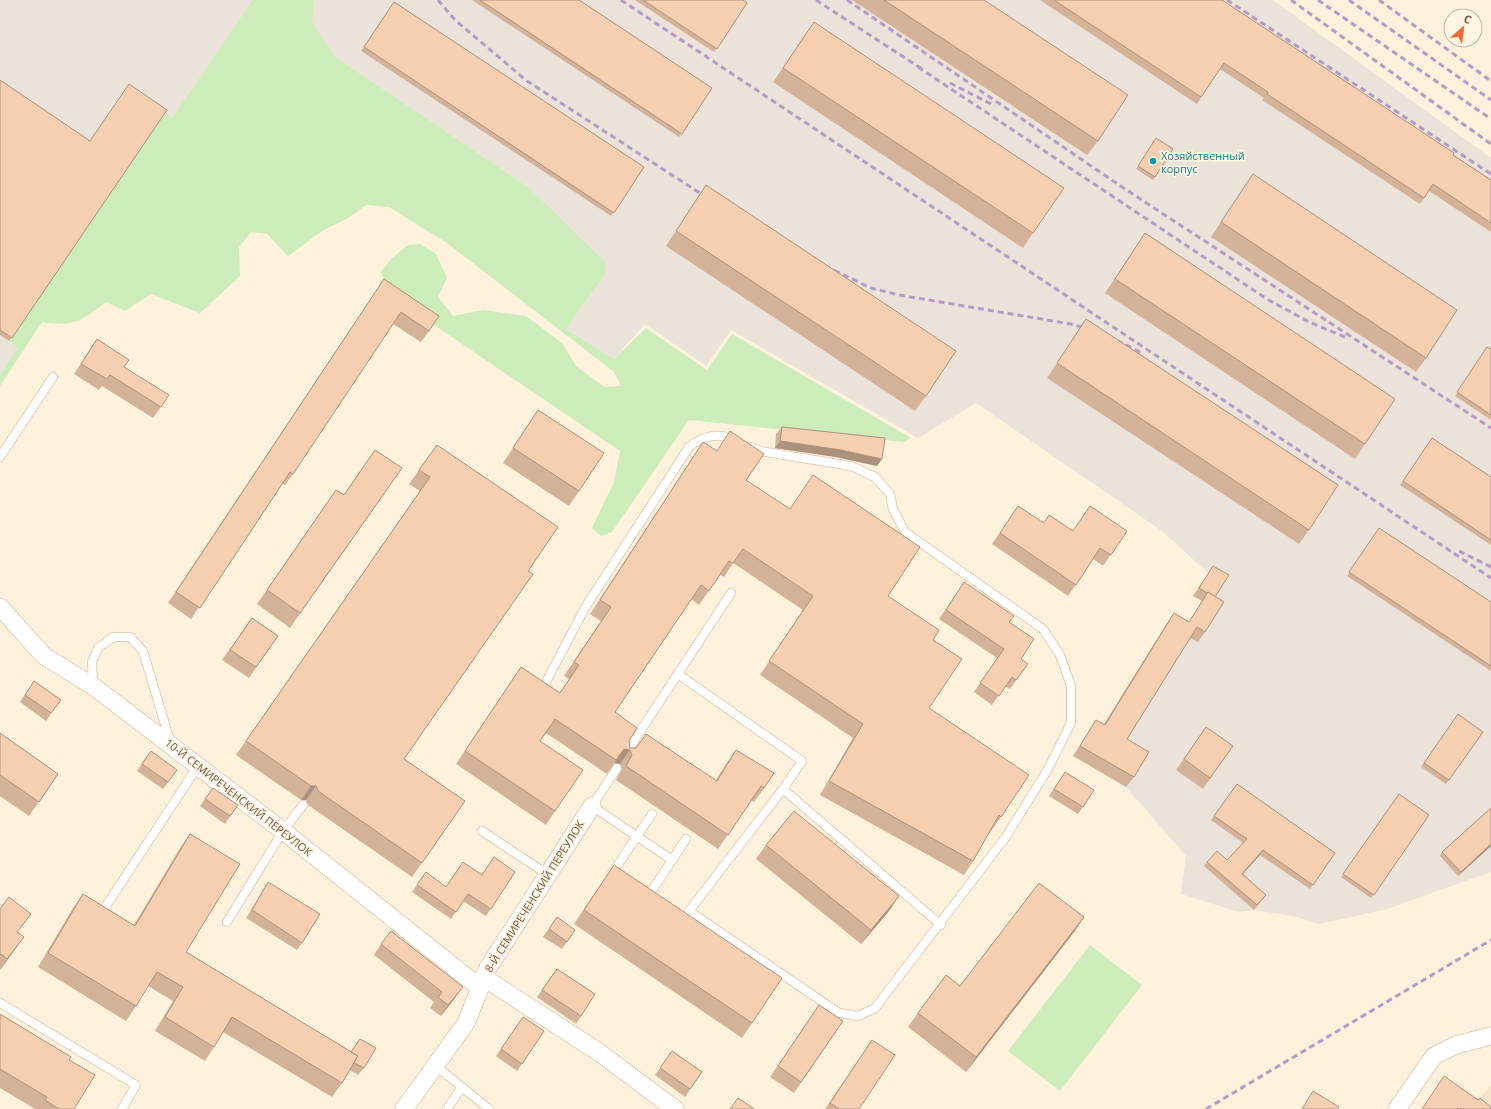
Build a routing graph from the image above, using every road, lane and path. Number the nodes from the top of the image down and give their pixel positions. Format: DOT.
graph roads {
  1 [pos="53,377"];
  2 [pos="0,457"];
  3 [pos="731,593"];
  4 [pos="0,608"];
  5 [pos="678,674"];
  6 [pos="546,682"];
  7 [pos="93,686"];
  8 [pos="171,746"];
  9 [pos="624,757"];
  10 [pos="198,766"];
  11 [pos="617,768"];
  12 [pos="784,789"];
  13 [pos="304,805"];
  14 [pos="592,806"];
  15 [pos="652,814"];
  16 [pos="482,830"];
  17 [pos="283,831"];
  18 [pos="637,836"];
  19 [pos="686,839"];
  20 [pos="672,860"];
  21 [pos="547,874"];
  22 [pos="611,874"];
  23 [pos="647,898"];
  24 [pos="106,906"];
  25 [pos="227,922"];
  26 [pos="941,925"];
  27 [pos="481,982"];
  28 [pos="0,1003"];
  29 [pos="1491,1036"];
  30 [pos="436,1066"];
  31 [pos="462,1087"];
  32 [pos="122,1109"];
  33 [pos="404,1109"];
  34 [pos="447,1109"];
  35 [pos="489,1109"];
  36 [pos="675,1109"];
  37 [pos="1397,1109"];
  1 -- 2 [label="lane"];
  3 -- 5 [label="lane"];
  4 -- 7 [label="street, 10-Й СЕМИРЕЧЕНСКИЙ ПЕРЕУЛОК"];
  5 -- 9 [label="lane"];
  5 -- 12 [label="lane"];
  6 -- 26 [label="lane"];
  7 -- 8 [label="street, 10-Й СЕМИРЕЧЕНСКИЙ ПЕРЕУЛОК"];
  7 -- 8 [label="lane"];
  8 -- 10 [label="street, 10-Й СЕМИРЕЧЕНСКИЙ ПЕРЕУЛОК"];
  10 -- 17 [label="street, 10-Й СЕМИРЕЧЕНСКИЙ ПЕРЕУЛОК"];
  10 -- 24 [label="lane"];
  11 -- 14 [label="lane"];
  12 -- 26 [label="lane"];
  12 -- 26 [label="lane"];
  13 -- 17 [label="lane"];
  14 -- 18 [label="lane"];
  14 -- 21 [label="street, 8-Й СЕМИРЕЧЕНСКИЙ ПЕРЕУЛОК"];
  15 -- 18 [label="lane"];
  16 -- 21 [label="lane"];
  17 -- 25 [label="lane"];
  17 -- 27 [label="street, 10-Й СЕМИРЕЧЕНСКИЙ ПЕРЕУЛОК"];
  18 -- 20 [label="lane"];
  18 -- 22 [label="lane"];
  19 -- 20 [label="lane"];
  20 -- 23 [label="lane"];
  21 -- 27 [label="street, 8-Й СЕМИРЕЧЕНСКИЙ ПЕРЕУЛОК"];
  27 -- 30 [label="street, 8-Й СЕМИРЕЧЕНСКИЙ ПЕРЕУЛОК"];
  27 -- 36 [label="street, 10-Й СЕМИРЕЧЕНСКИЙ ПЕРЕУЛОК"];
  28 -- 32 [label="lane"];
  29 -- 37 [label="street"];
  30 -- 31 [label="lane"];
  30 -- 33 [label="street, 8-Й СЕМИРЕЧЕНСКИЙ ПЕРЕУЛОК"];
  31 -- 34 [label="lane"];
  31 -- 35 [label="lane"];
}
